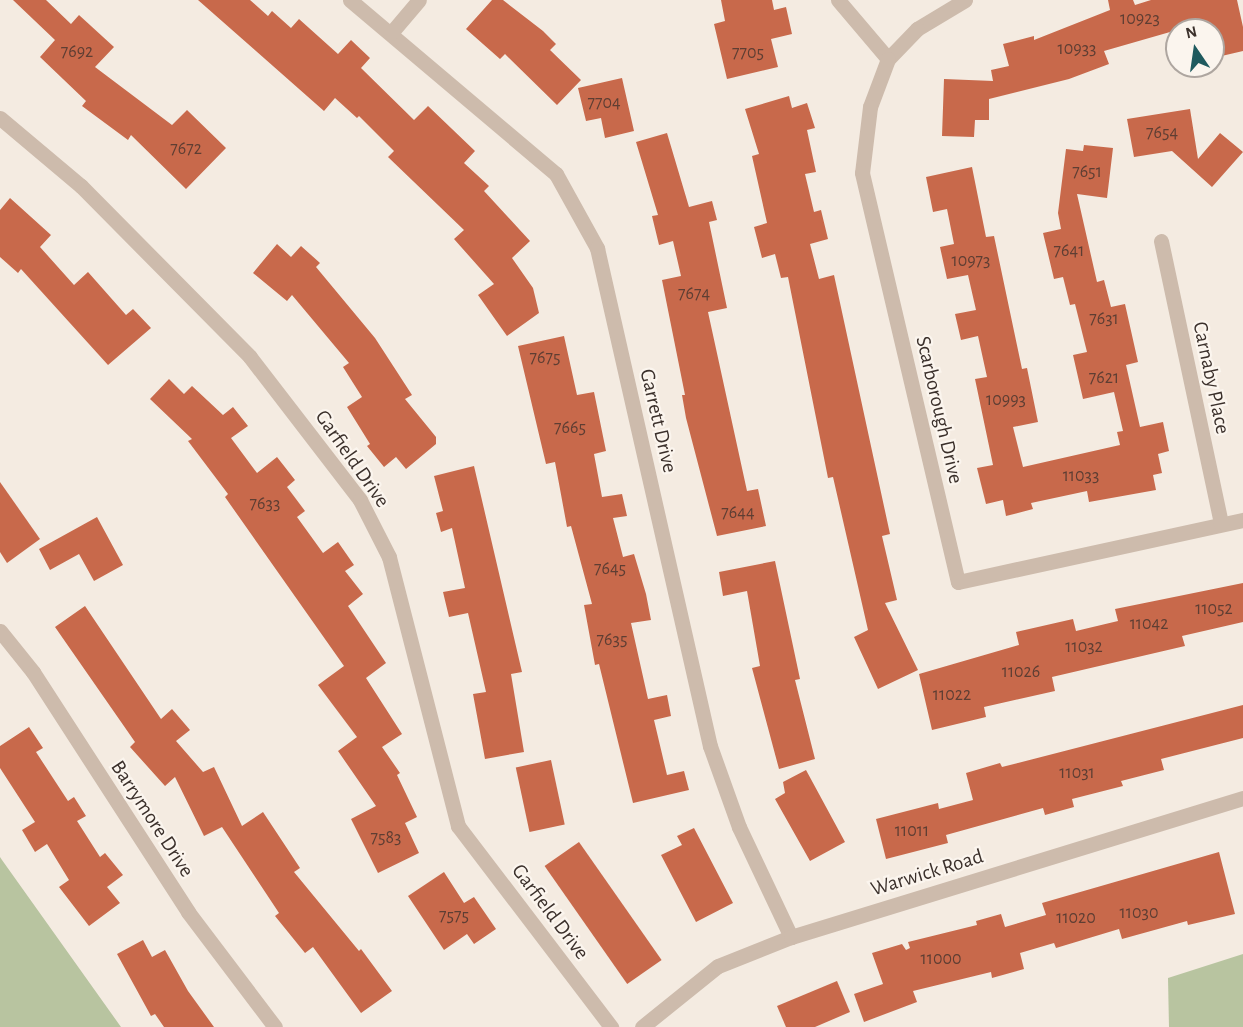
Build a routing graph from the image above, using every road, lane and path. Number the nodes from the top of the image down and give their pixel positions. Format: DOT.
graph roads {
  1 [pos="350,0"];
  2 [pos="419,0"];
  3 [pos="838,0"];
  4 [pos="965,0"];
  5 [pos="391,33"];
  6 [pos="888,60"];
  7 [pos="0,118"];
  8 [pos="1161,241"];
  9 [pos="1243,520"];
  10 [pos="1221,524"];
  11 [pos="0,631"];
  12 [pos="1243,798"];
  13 [pos="791,937"];
  14 [pos="275,1027"];
  15 [pos="611,1027"];
  16 [pos="642,1027"];
  1 -- 5 [label="street, Garrett Drive"];
  2 -- 5 [label="street"];
  3 -- 6 [label="street"];
  4 -- 6 [label="street, Scarborough Drive"];
  5 -- 13 [label="street, Garrett Drive"];
  6 -- 10 [label="street, Scarborough Drive"];
  7 -- 15 [label="street, Garfield Drive"];
  8 -- 10 [label="street, Carnaby Place"];
  9 -- 10 [label="street, Scarborough Drive"];
  11 -- 14 [label="street, Barrymore Drive"];
  12 -- 13 [label="street, Warwick Road"];
  13 -- 16 [label="street, Warwick Road"];
}
